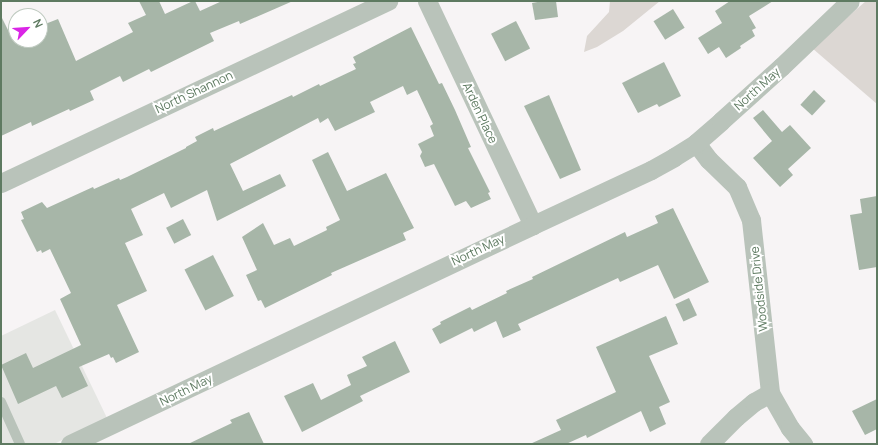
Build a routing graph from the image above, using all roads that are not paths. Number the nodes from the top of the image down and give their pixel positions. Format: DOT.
graph roads {
  1 [pos="388,1"];
  2 [pos="427,1"];
  3 [pos="850,1"];
  4 [pos="696,143"];
  5 [pos="1,183"];
  6 [pos="533,225"];
  7 [pos="770,393"];
  8 [pos="1,402"];
  9 [pos="20,444"];
  10 [pos="70,444"];
  11 [pos="709,444"];
  12 [pos="803,444"];
  1 -- 5 [label="street, North Shannon"];
  2 -- 6 [label="street, Arden Place"];
  3 -- 4 [label="street, North May"];
  4 -- 6 [label="street, North May"];
  4 -- 7 [label="street, Woodside Drive"];
  6 -- 10 [label="street, North May"];
  7 -- 11 [label="street"];
  7 -- 12 [label="street, Woodside Drive"];
  8 -- 9 [label="lane"];
}
